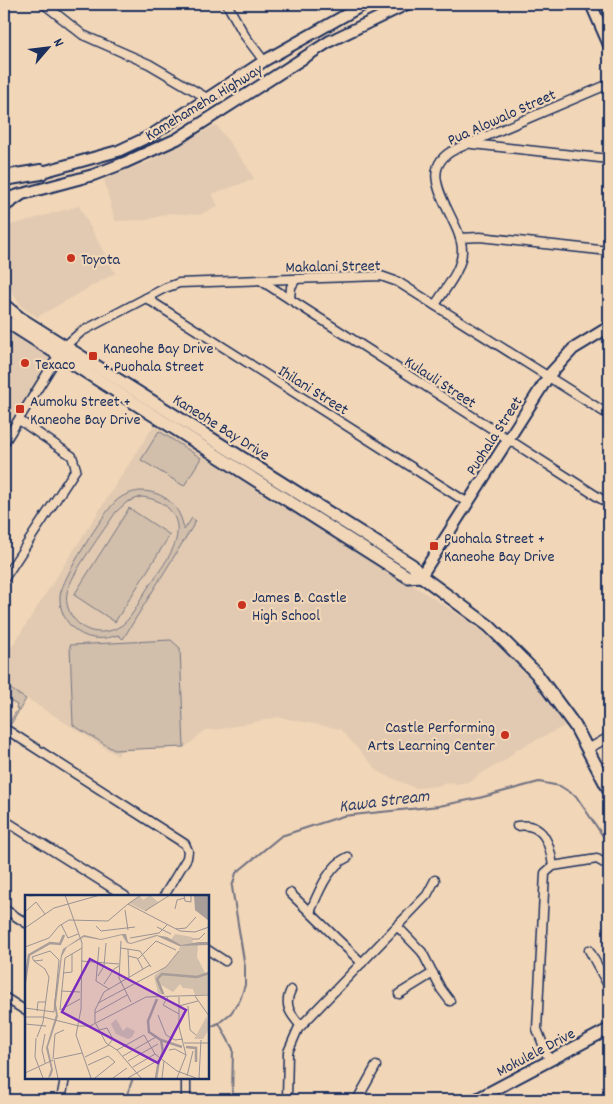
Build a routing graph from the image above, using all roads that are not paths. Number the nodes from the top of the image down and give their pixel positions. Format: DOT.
graph roads {
  1 [pos="44,4"];
  2 [pos="227,4"];
  3 [pos="407,4"];
  4 [pos="591,4"];
  5 [pos="362,5"];
  6 [pos="364,23"];
  7 [pos="609,45"];
  8 [pos="264,61"];
  9 [pos="609,84"];
  10 [pos="208,98"];
  11 [pos="218,113"];
  12 [pos="470,143"];
  13 [pos="609,159"];
  14 [pos="60,166"];
  15 [pos="41,172"];
  16 [pos="4,178"];
  17 [pos="65,183"];
  18 [pos="4,185"];
  19 [pos="20,195"];
  20 [pos="4,199"];
  21 [pos="4,206"];
  22 [pos="460,238"];
  23 [pos="609,250"];
  24 [pos="296,279"];
  25 [pos="260,280"];
  26 [pos="146,298"];
  27 [pos="290,300"];
  28 [pos="4,304"];
  29 [pos="435,305"];
  30 [pos="4,320"];
  31 [pos="609,327"];
  32 [pos="62,351"];
  33 [pos="548,377"];
  34 [pos="609,415"];
  35 [pos="19,420"];
  36 [pos="508,440"];
  37 [pos="4,443"];
  38 [pos="468,503"];
  39 [pos="609,504"];
  40 [pos="421,576"];
  41 [pos="4,579"];
  42 [pos="4,728"];
  43 [pos="609,737"];
  44 [pos="588,749"];
  45 [pos="609,790"];
  46 [pos="4,820"];
  47 [pos="517,826"];
  48 [pos="348,857"];
  49 [pos="553,866"];
  50 [pos="609,866"];
  51 [pos="435,880"];
  52 [pos="290,893"];
  53 [pos="123,895"];
  54 [pos="165,895"];
  55 [pos="4,909"];
  56 [pos="310,912"];
  57 [pos="25,922"];
  58 [pos="397,926"];
  59 [pos="589,950"];
  60 [pos="209,951"];
  61 [pos="225,961"];
  62 [pos="362,963"];
  63 [pos="433,973"];
  64 [pos="609,987"];
  65 [pos="291,990"];
  66 [pos="399,994"];
  67 [pos="4,997"];
  68 [pos="450,1001"];
  69 [pos="25,1011"];
  70 [pos="301,1026"];
  71 [pos="609,1029"];
  72 [pos="549,1060"];
  73 [pos="376,1066"];
  74 [pos="65,1079"];
  75 [pos="186,1079"];
  76 [pos="61,1100"];
  77 [pos="186,1100"];
  78 [pos="287,1100"];
  79 [pos="357,1100"];
  80 [pos="475,1100"];
  1 -- 10 [label="street"];
  2 -- 8 [label="street"];
  3 -- 6 [label="main road, Kamehameha Highway"];
  4 -- 7 [label="main road"];
  5 -- 6 [label="main road"];
  5 -- 8 [label="main road, Kamehameha Highway"];
  6 -- 11 [label="main road, Kamehameha Highway"];
  8 -- 10 [label="main road, Kamehameha Highway"];
  9 -- 12 [label="street, Pua Alowalo Street"];
  10 -- 11 [label="main road"];
  10 -- 14 [label="main road, Kamehameha Highway"];
  11 -- 17 [label="main road, Kamehameha Highway"];
  12 -- 13 [label="street"];
  12 -- 22 [label="street, Pua Alowalo Street"];
  14 -- 15 [label="main road, Kamehameha Highway"];
  14 -- 17 [label="main road"];
  15 -- 16 [label="highway"];
  15 -- 18 [label="main road, Kamehameha Highway"];
  17 -- 19 [label="main road, Kamehameha Highway"];
  19 -- 20 [label="main road, Kamehameha Highway"];
  19 -- 21 [label="main road"];
  22 -- 23 [label="street"];
  22 -- 29 [label="street, Pua Alowalo Street"];
  24 -- 25 [label="street, Makalani Street"];
  24 -- 27 [label="street"];
  24 -- 29 [label="street, Makalani Street"];
  25 -- 26 [label="street, Makalani Street"];
  25 -- 27 [label="street, Kulauli Street"];
  26 -- 32 [label="street, Makalani Street"];
  26 -- 38 [label="street, Ihilani Street"];
  27 -- 36 [label="street, Kulauli Street"];
  28 -- 32 [label="main road, Kaneohe Bay Drive"];
  29 -- 33 [label="street, Makalani Street"];
  30 -- 32 [label="main road, Kaneohe Bay Drive"];
  31 -- 33 [label="main road, Puohala Street"];
  32 -- 35 [label="street"];
  32 -- 40 [label="main road, Kaneohe Bay Drive"];
  33 -- 34 [label="street, Makalani Street"];
  33 -- 36 [label="main road, Puohala Street"];
  35 -- 37 [label="street"];
  35 -- 41 [label="street"];
  36 -- 38 [label="main road, Puohala Street"];
  36 -- 39 [label="street, Kulauli Street"];
  38 -- 40 [label="main road, Puohala Street"];
  40 -- 44 [label="main road, Kaneohe Bay Drive"];
  42 -- 54 [label="street"];
  43 -- 44 [label="street"];
  44 -- 45 [label="main road, Kaneohe Bay Drive"];
  46 -- 53 [label="street"];
  47 -- 49 [label="street"];
  48 -- 56 [label="street"];
  49 -- 50 [label="street"];
  49 -- 72 [label="street"];
  51 -- 58 [label="street"];
  52 -- 56 [label="street"];
  55 -- 57 [label="street"];
  56 -- 62 [label="street"];
  58 -- 62 [label="street"];
  58 -- 63 [label="street"];
  59 -- 64 [label="street"];
  60 -- 61 [label="street"];
  62 -- 70 [label="street"];
  63 -- 66 [label="street"];
  63 -- 68 [label="street"];
  65 -- 70 [label="street"];
  67 -- 69 [label="street"];
  70 -- 78 [label="street"];
  71 -- 72 [label="main road, Mokulele Drive"];
  72 -- 80 [label="main road, Mokulele Drive"];
  73 -- 79 [label="street"];
  74 -- 76 [label="street"];
  75 -- 77 [label="street"];
}
